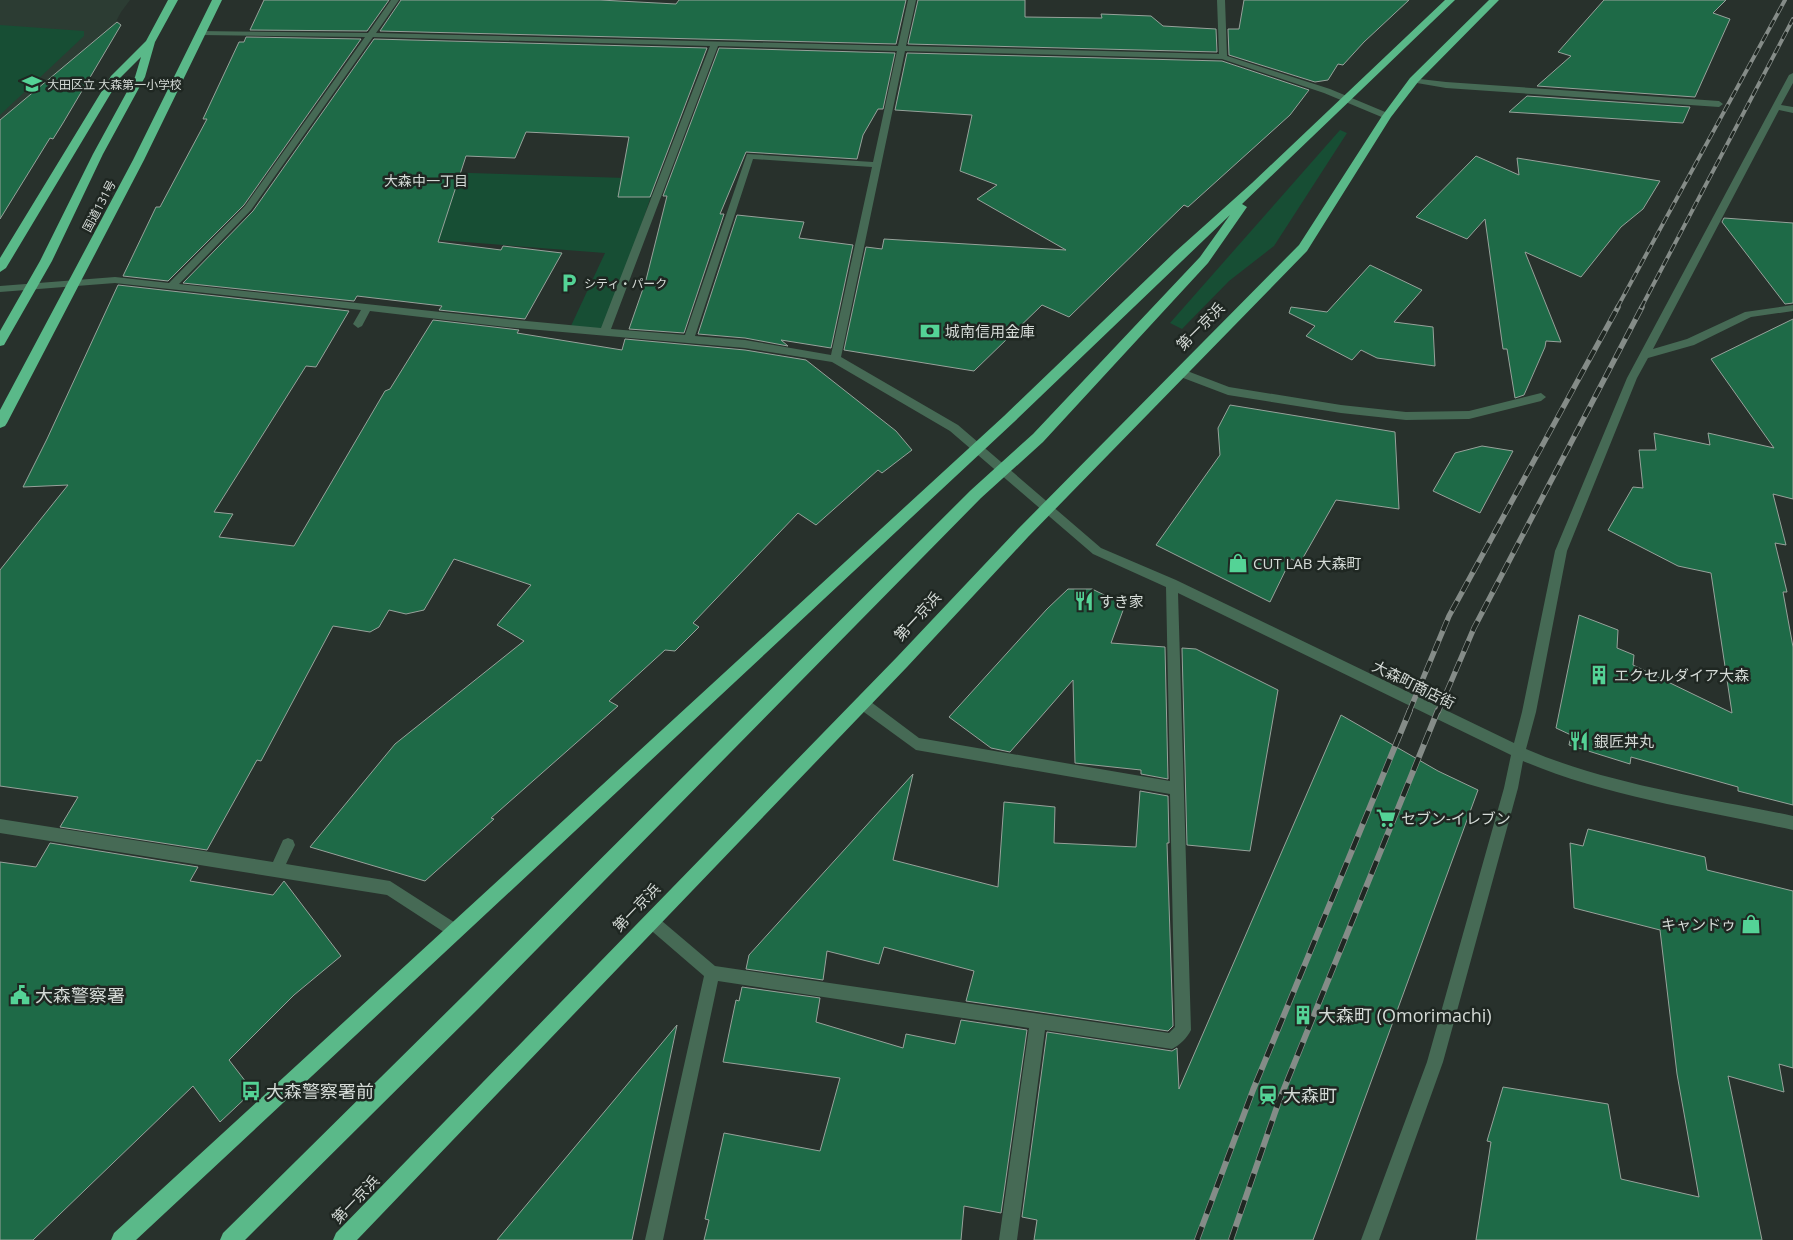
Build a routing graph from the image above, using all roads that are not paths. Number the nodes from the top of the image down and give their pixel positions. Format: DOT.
graph roads {
  1 [pos="173,0"];
  2 [pos="217,0"];
  3 [pos="395,0"];
  4 [pos="912,0"];
  5 [pos="1450,0"];
  6 [pos="1494,0"];
  7 [pos="1221,4"];
  8 [pos="1210,8"];
  9 [pos="202,33"];
  10 [pos="369,35"];
  11 [pos="150,42"];
  12 [pos="715,44"];
  13 [pos="901,50"];
  14 [pos="1222,57"];
  15 [pos="1793,74"];
  16 [pos="1414,80"];
  17 [pos="1346,99"];
  18 [pos="1719,104"];
  19 [pos="1776,107"];
  20 [pos="1793,110"];
  21 [pos="1387,116"];
  22 [pos="876,166"];
  23 [pos="1256,185"];
  24 [pos="0,268"];
  25 [pos="73,283"];
  26 [pos="172,285"];
  27 [pos="32,286"];
  28 [pos="0,289"];
  29 [pos="367,308"];
  30 [pos="1793,308"];
  31 [pos="358,324"];
  32 [pos="605,331"];
  33 [pos="689,339"];
  34 [pos="0,342"];
  35 [pos="1644,355"];
  36 [pos="835,359"];
  37 [pos="1182,373"];
  38 [pos="1541,397"];
  39 [pos="0,423"];
  40 [pos="976,448"];
  41 [pos="1003,470"];
  42 [pos="1048,508"];
  43 [pos="1172,584"];
  44 [pos="862,703"];
  45 [pos="1518,752"];
  46 [pos="1177,789"];
  47 [pos="1793,823"];
  48 [pos="0,826"];
  49 [pos="288,846"];
  50 [pos="276,871"];
  51 [pos="651,921"];
  52 [pos="455,931"];
  53 [pos="712,973"];
  54 [pos="1038,1022"];
  55 [pos="121,1240"];
  56 [pos="230,1240"];
  57 [pos="343,1240"];
  58 [pos="654,1240"];
  59 [pos="1008,1240"];
  60 [pos="1370,1240"];
  1 -- 11 [label="highway"];
  2 -- 9 [label="highway, 国道131号"];
  3 -- 10 [label="street"];
  4 -- 13 [label="street"];
  5 -- 17 [label="highway"];
  6 -- 16 [label="highway, 第一京浜"];
  7 -- 8 [label="street"];
  7 -- 14 [label="street"];
  9 -- 10 [label="street"];
  9 -- 25 [label="highway, 国道131号"];
  10 -- 12 [label="street"];
  10 -- 26 [label="street"];
  11 -- 24 [label="highway"];
  11 -- 27 [label="highway"];
  12 -- 13 [label="street"];
  12 -- 32 [label="street"];
  13 -- 14 [label="street"];
  13 -- 22 [label="street"];
  14 -- 17 [label="street"];
  15 -- 19 [label="street"];
  16 -- 18 [label="street"];
  16 -- 21 [label="highway, 第一京浜"];
  17 -- 21 [label="street"];
  17 -- 23 [label="highway"];
  19 -- 20 [label="street"];
  19 -- 35 [label="street"];
  21 -- 37 [label="highway, 第一京浜"];
  22 -- 33 [label="street"];
  22 -- 36 [label="street"];
  23 -- 40 [label="highway"];
  23 -- 41 [label="highway"];
  25 -- 26 [label="street"];
  25 -- 27 [label="street"];
  25 -- 39 [label="highway, 国道131号"];
  26 -- 29 [label="street"];
  27 -- 28 [label="street"];
  27 -- 34 [label="highway"];
  29 -- 31 [label="street"];
  29 -- 32 [label="street"];
  30 -- 35 [label="street"];
  32 -- 33 [label="street"];
  33 -- 36 [label="street"];
  35 -- 45 [label="street"];
  36 -- 40 [label="street, 大森町商店街"];
  37 -- 38 [label="street"];
  37 -- 42 [label="highway, 第一京浜"];
  40 -- 41 [label="street, 大森町商店街"];
  40 -- 52 [label="highway"];
  41 -- 42 [label="street, 大森町商店街"];
  41 -- 56 [label="highway"];
  42 -- 43 [label="street, 大森町商店街"];
  42 -- 44 [label="highway, 第一京浜"];
  43 -- 45 [label="street, 大森町商店街"];
  43 -- 46 [label="street"];
  44 -- 46 [label="street"];
  44 -- 51 [label="highway, 第一京浜"];
  45 -- 47 [label="street, 大森町商店街"];
  45 -- 60 [label="street"];
  46 -- 54 [label="street"];
  48 -- 50 [label="street"];
  49 -- 50 [label="street"];
  50 -- 52 [label="street"];
  51 -- 53 [label="street"];
  51 -- 57 [label="highway, 第一京浜"];
  52 -- 55 [label="highway"];
  53 -- 54 [label="street"];
  53 -- 58 [label="street"];
  54 -- 59 [label="street"];
}
